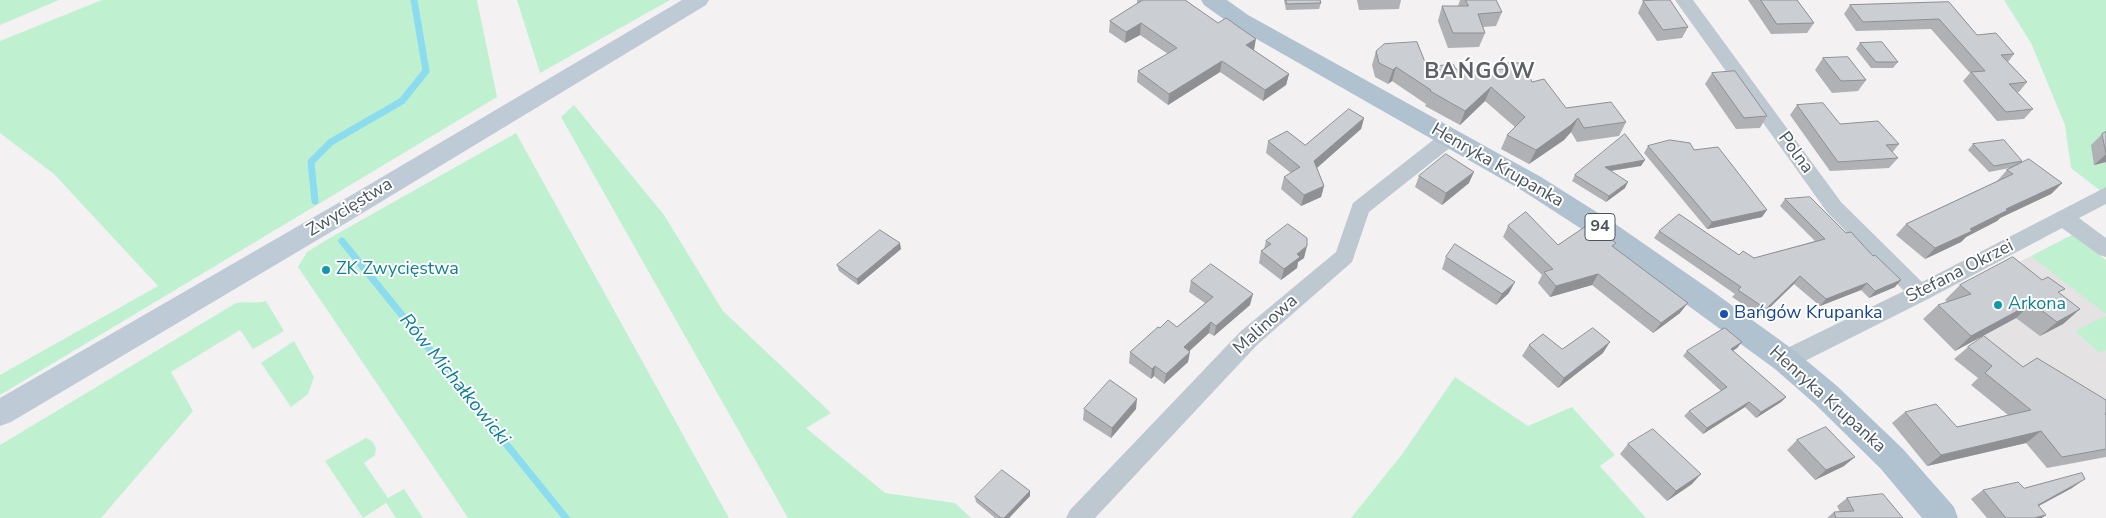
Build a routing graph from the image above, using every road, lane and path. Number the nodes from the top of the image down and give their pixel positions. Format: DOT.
graph roads {
  1 [pos="698,0"];
  2 [pos="1212,0"];
  3 [pos="1684,0"];
  4 [pos="1449,138"];
  5 [pos="2106,194"];
  6 [pos="2064,218"];
  7 [pos="2106,249"];
  8 [pos="1920,293"];
  9 [pos="1785,360"];
  10 [pos="0,413"];
  11 [pos="1079,518"];
  12 [pos="1942,518"];
  1 -- 10 [label="main road, Zwycięstwa"];
  2 -- 4 [label="main road, Henryka Krupanka / 94"];
  3 -- 8 [label="street, Polna"];
  4 -- 9 [label="main road, Henryka Krupanka / 94"];
  4 -- 11 [label="street, Malinowa"];
  5 -- 6 [label="street, Stefana Okrzei"];
  6 -- 7 [label="street"];
  6 -- 8 [label="street, Stefana Okrzei"];
  8 -- 9 [label="street, Stefana Okrzei"];
  9 -- 12 [label="main road, Henryka Krupanka / 94"];
}
